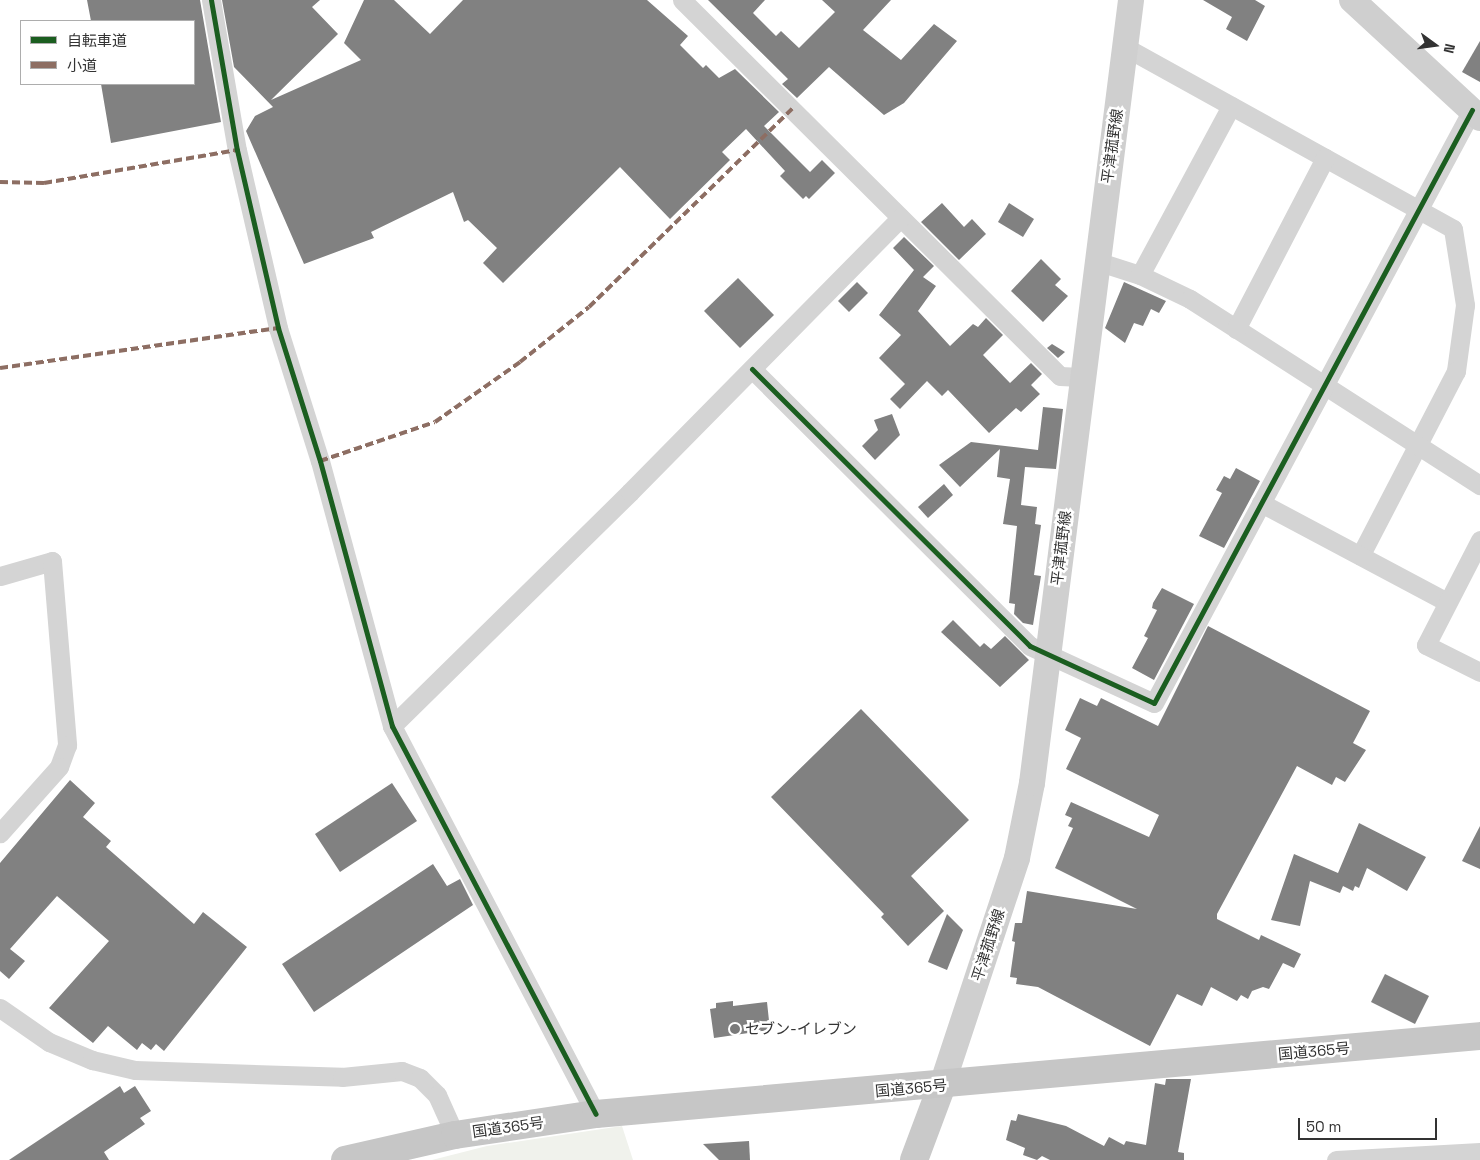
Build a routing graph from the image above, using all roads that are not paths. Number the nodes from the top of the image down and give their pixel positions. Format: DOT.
graph roads {
  1 [pos="211,0"];
  2 [pos="682,0"];
  3 [pos="1131,0"];
  4 [pos="1352,0"];
  5 [pos="1125,47"];
  6 [pos="1231,106"];
  7 [pos="1476,114"];
  8 [pos="1325,158"];
  9 [pos="1418,210"];
  10 [pos="900,218"];
  11 [pos="1096,261"];
  12 [pos="1140,275"];
  13 [pos="1236,329"];
  14 [pos="752,368"];
  15 [pos="1081,378"];
  16 [pos="1323,388"];
  17 [pos="1416,447"];
  18 [pos="1480,485"];
  19 [pos="1261,503"];
  20 [pos="1480,540"];
  21 [pos="1360,556"];
  22 [pos="0,576"];
  23 [pos="1447,602"];
  24 [pos="1049,654"];
  25 [pos="1480,672"];
  26 [pos="392,726"];
  27 [pos="0,833"];
  28 [pos="0,1008"];
  29 [pos="1480,1036"];
  30 [pos="942,1085"];
  31 [pos="596,1114"];
  32 [pos="455,1135"];
  33 [pos="1480,1152"];
  34 [pos="1454,1157"];
  35 [pos="1359,1159"];
  36 [pos="345,1160"];
  37 [pos="914,1160"];
  38 [pos="1336,1160"];
  1 -- 26 [label="street"];
  2 -- 10 [label="street"];
  3 -- 5 [label="main road, 平津菰野線"];
  4 -- 7 [label="main road"];
  5 -- 6 [label="street"];
  5 -- 11 [label="main road, 平津菰野線"];
  6 -- 8 [label="street"];
  6 -- 12 [label="street"];
  7 -- 9 [label="street"];
  8 -- 9 [label="street"];
  8 -- 13 [label="street"];
  9 -- 16 [label="street"];
  9 -- 17 [label="street"];
  10 -- 14 [label="street"];
  10 -- 15 [label="street"];
  11 -- 12 [label="street"];
  11 -- 15 [label="main road, 平津菰野線"];
  12 -- 13 [label="street"];
  13 -- 16 [label="street"];
  14 -- 24 [label="street"];
  14 -- 26 [label="street"];
  15 -- 24 [label="main road, 平津菰野線"];
  16 -- 17 [label="street"];
  16 -- 19 [label="street"];
  17 -- 18 [label="street"];
  17 -- 21 [label="street"];
  19 -- 21 [label="street"];
  19 -- 24 [label="street"];
  20 -- 23 [label="street"];
  21 -- 23 [label="street"];
  22 -- 27 [label="street"];
  23 -- 25 [label="street"];
  24 -- 30 [label="main road, 平津菰野線"];
  26 -- 31 [label="street"];
  28 -- 32 [label="street"];
  29 -- 30 [label="highway, 国道365号"];
  30 -- 31 [label="highway, 国道365号"];
  30 -- 37 [label="main road"];
  31 -- 32 [label="highway, 国道365号"];
  32 -- 36 [label="highway, 国道365号"];
  33 -- 34 [label="street"];
  34 -- 35 [label="street"];
  35 -- 38 [label="street"];
}
